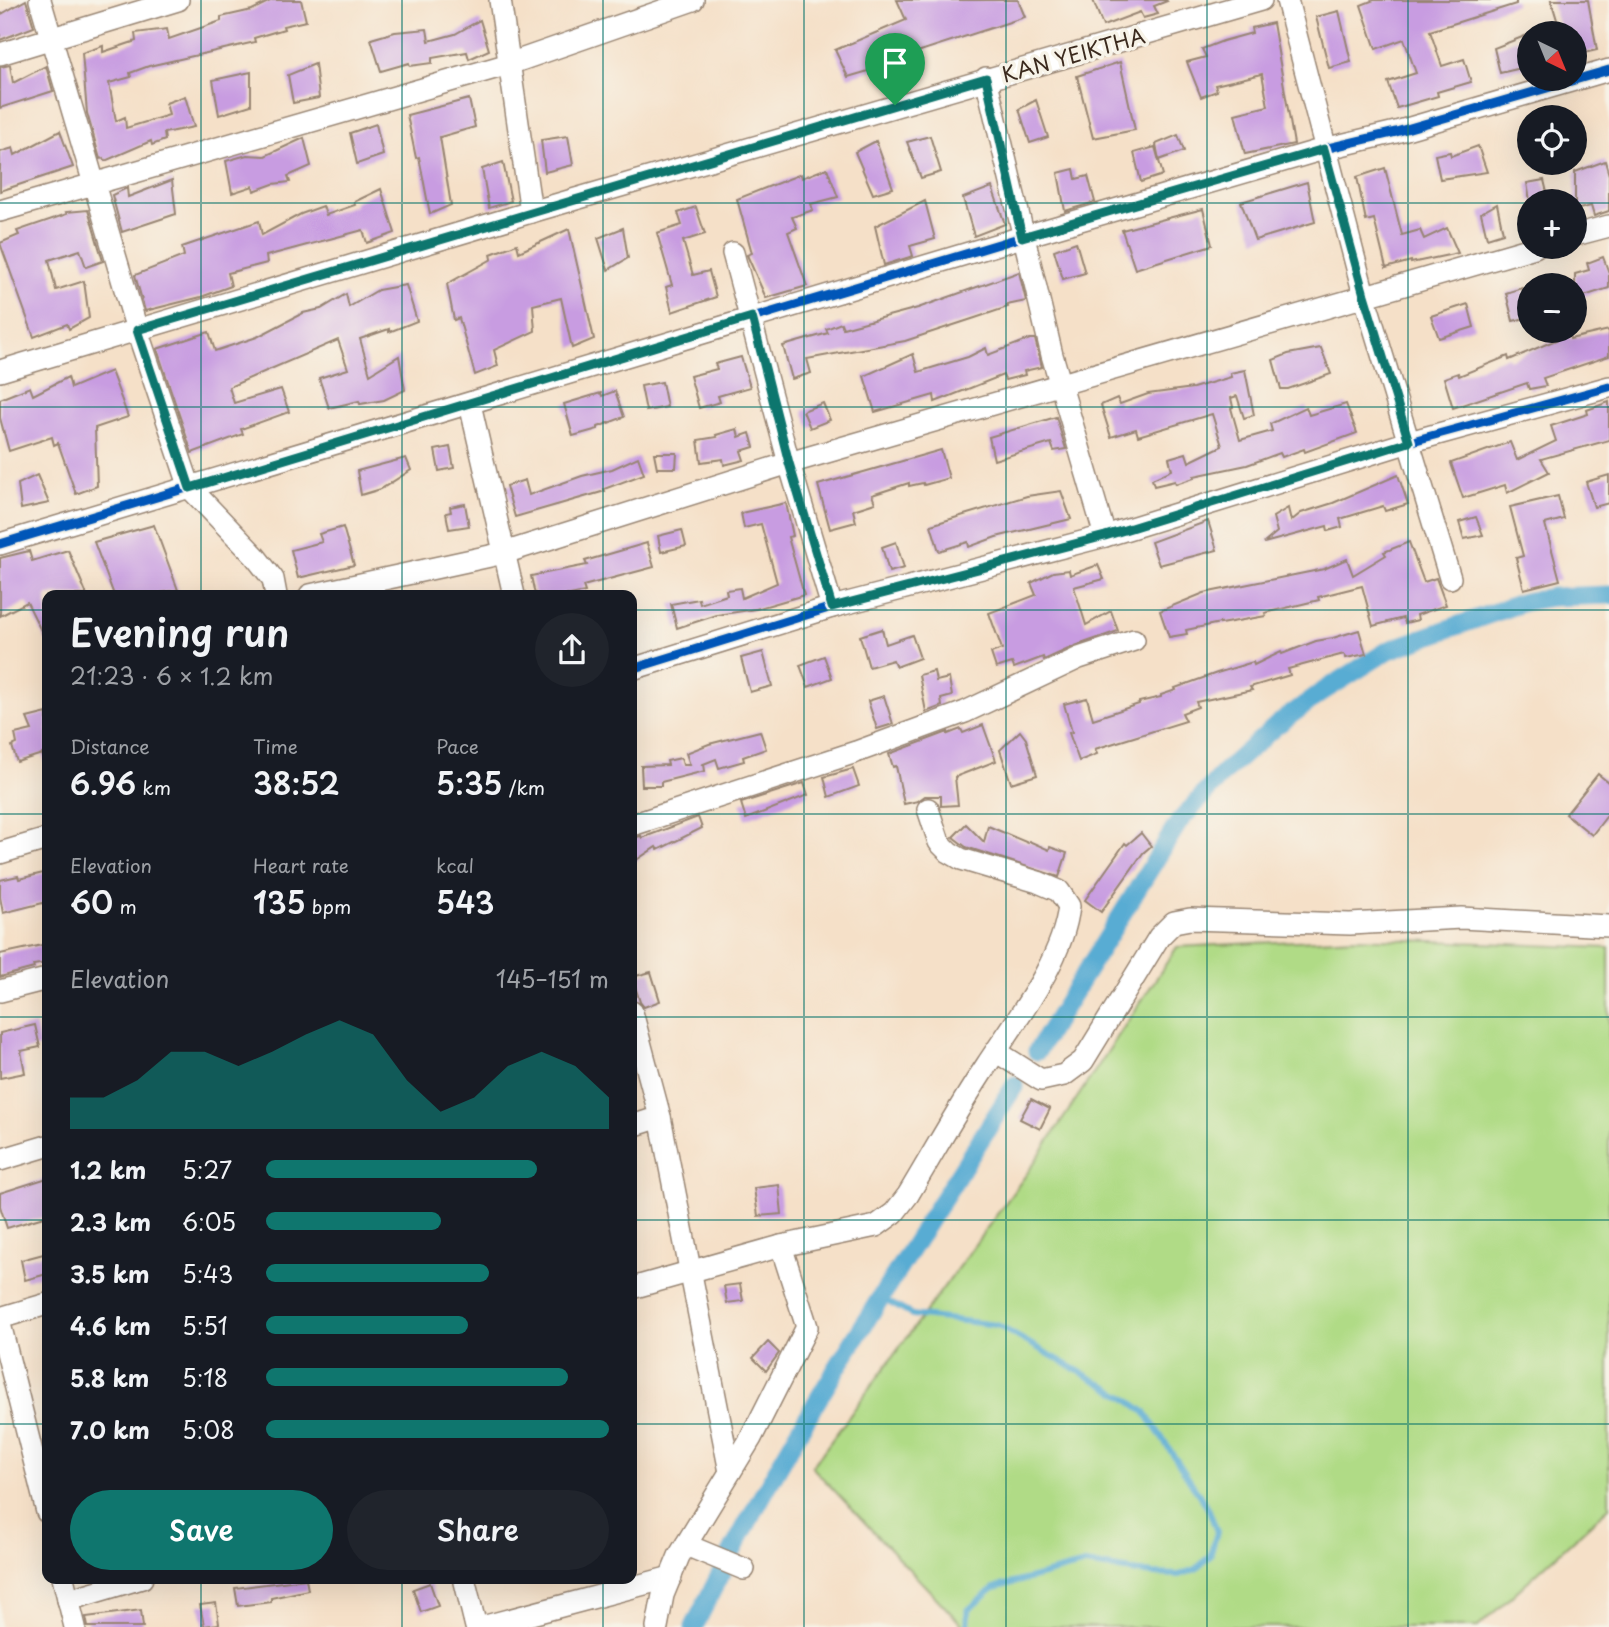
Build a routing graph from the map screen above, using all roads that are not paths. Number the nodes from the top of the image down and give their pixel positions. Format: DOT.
graph roads {
  1 [pos="40,0"];
  2 [pos="178,0"];
  3 [pos="500,0"];
  4 [pos="693,0"];
  5 [pos="1261,0"];
  6 [pos="1287,0"];
  7 [pos="51,39"];
  8 [pos="0,54"];
  9 [pos="509,64"];
  10 [pos="1609,70"];
  11 [pos="986,78"];
  12 [pos="1324,149"];
  13 [pos="92,184"];
  14 [pos="0,211"];
  15 [pos="531,212"];
  16 [pos="1609,226"];
  17 [pos="1587,232"];
  18 [pos="1022,237"];
  19 [pos="1517,252"];
  20 [pos="733,253"];
  21 [pos="1364,295"];
  22 [pos="752,317"];
  23 [pos="137,330"];
  24 [pos="0,371"];
  25 [pos="1060,384"];
  26 [pos="1609,387"];
  27 [pos="470,404"];
  28 [pos="1409,442"];
  29 [pos="789,463"];
  30 [pos="190,488"];
  31 [pos="1105,536"];
  32 [pos="0,544"];
  33 [pos="504,553"];
  34 [pos="1450,578"];
  35 [pos="275,590"];
  36 [pos="333,590"];
  37 [pos="513,590"];
  38 [pos="832,607"];
  39 [pos="1134,640"];
  40 [pos="637,667"];
  41 [pos="928,809"];
  42 [pos="637,823"];
  43 [pos="42,840"];
  44 [pos="0,853"];
  45 [pos="1609,926"];
  46 [pos="42,980"];
  47 [pos="0,991"];
  48 [pos="637,1031"];
  49 [pos="997,1052"];
  50 [pos="660,1117"];
  51 [pos="637,1124"];
  52 [pos="42,1147"];
  53 [pos="0,1160"];
  54 [pos="781,1246"];
  55 [pos="690,1272"];
  56 [pos="637,1287"];
  57 [pos="42,1305"];
  58 [pos="0,1318"];
  59 [pos="0,1324"];
  60 [pos="40,1452"];
  61 [pos="730,1472"];
  62 [pos="694,1548"];
  63 [pos="744,1569"];
  64 [pos="671,1577"];
  65 [pos="64,1584"];
  66 [pos="122,1584"];
  67 [pos="465,1584"];
  68 [pos="68,1600"];
  69 [pos="75,1627"];
  70 [pos="476,1627"];
  71 [pos="482,1627"];
  72 [pos="657,1627"];
  1 -- 7 [label="street"];
  2 -- 7 [label="street"];
  3 -- 9 [label="street"];
  4 -- 9 [label="street"];
  5 -- 11 [label="street, KAN YEIKTHA"];
  6 -- 12 [label="street"];
  7 -- 8 [label="street"];
  7 -- 13 [label="street"];
  9 -- 13 [label="street"];
  9 -- 15 [label="street"];
  10 -- 12 [label="street"];
  11 -- 15 [label="street, KAN YEIKTHA"];
  11 -- 18 [label="street"];
  12 -- 18 [label="street"];
  12 -- 21 [label="street"];
  13 -- 14 [label="street"];
  13 -- 23 [label="street"];
  15 -- 23 [label="street, KAN YEIKTHA"];
  16 -- 17 [label="street"];
  18 -- 22 [label="street"];
  18 -- 25 [label="street"];
  19 -- 21 [label="street"];
  20 -- 22 [label="street"];
  21 -- 25 [label="street"];
  21 -- 28 [label="street"];
  22 -- 27 [label="street"];
  22 -- 29 [label="street"];
  23 -- 24 [label="street, KAN YEIKTHA"];
  23 -- 30 [label="street"];
  25 -- 29 [label="street"];
  25 -- 31 [label="street"];
  26 -- 28 [label="street"];
  27 -- 30 [label="street"];
  27 -- 33 [label="street"];
  28 -- 31 [label="street"];
  28 -- 34 [label="street"];
  29 -- 33 [label="street"];
  29 -- 38 [label="street"];
  30 -- 32 [label="street"];
  30 -- 35 [label="street"];
  31 -- 38 [label="street"];
  33 -- 36 [label="street"];
  33 -- 37 [label="street"];
  38 -- 40 [label="street"];
  39 -- 42 [label="street"];
  41 -- 49 [label="street"];
  43 -- 44 [label="street"];
  45 -- 49 [label="street"];
  46 -- 47 [label="street"];
  48 -- 50 [label="street"];
  49 -- 54 [label="street"];
  50 -- 51 [label="street"];
  50 -- 55 [label="street"];
  52 -- 53 [label="street"];
  54 -- 55 [label="street"];
  54 -- 61 [label="street"];
  55 -- 56 [label="street"];
  55 -- 61 [label="street"];
  57 -- 58 [label="street"];
  59 -- 60 [label="street"];
  61 -- 62 [label="street"];
  62 -- 63 [label="street"];
  62 -- 64 [label="street"];
  64 -- 71 [label="street"];
  64 -- 72 [label="street"];
  65 -- 68 [label="street"];
  66 -- 68 [label="street"];
  67 -- 70 [label="street"];
  68 -- 69 [label="street"];
}
